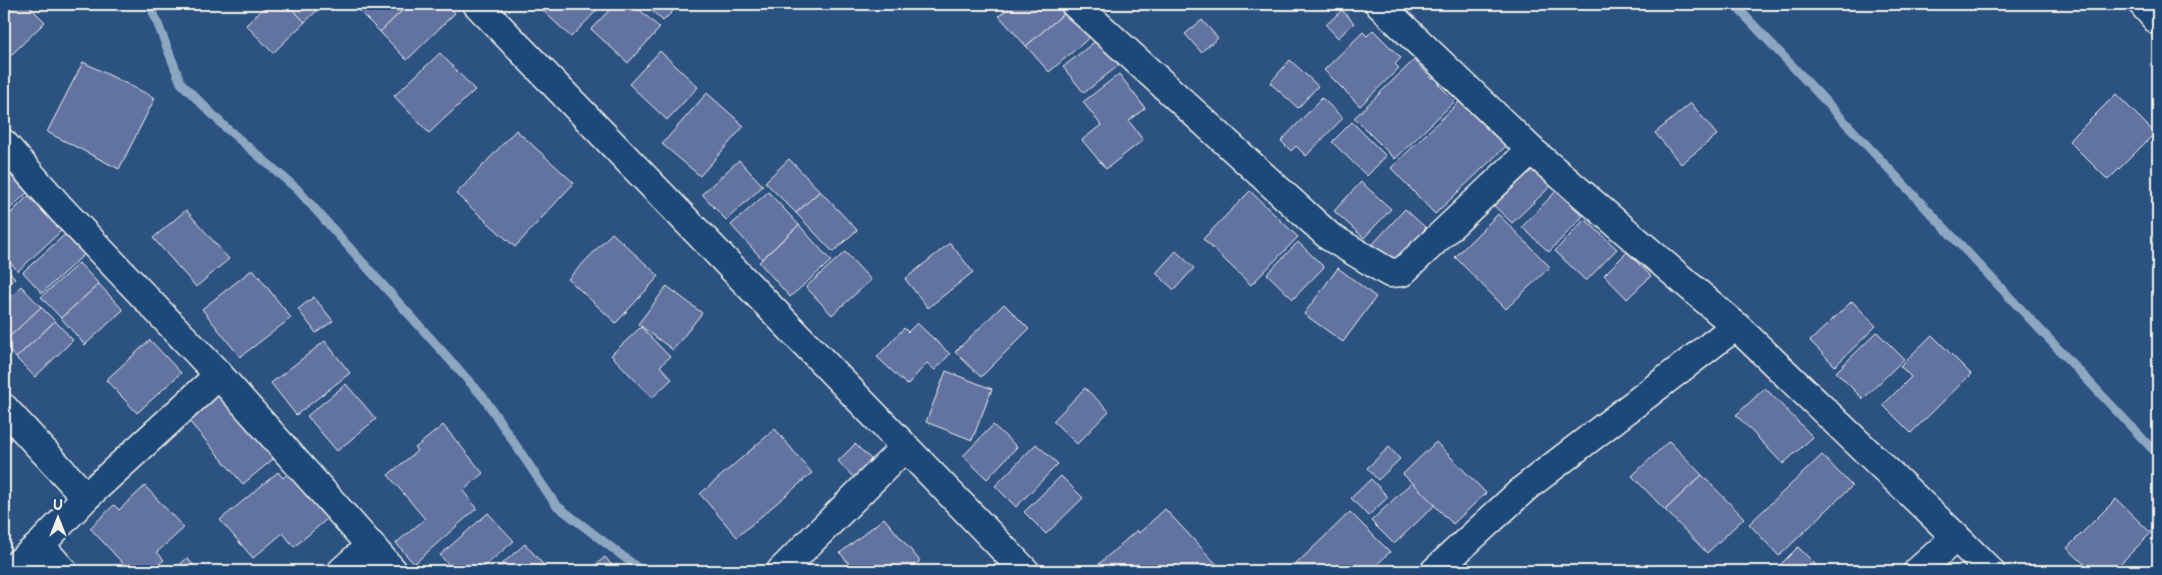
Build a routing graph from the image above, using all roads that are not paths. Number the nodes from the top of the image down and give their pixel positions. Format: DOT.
graph roads {
  1 [pos="1075,4"];
  2 [pos="1379,4"];
  3 [pos="2143,4"];
  4 [pos="484,6"];
  5 [pos="2158,22"];
  6 [pos="4,144"];
  7 [pos="1531,150"];
  8 [pos="1736,326"];
  9 [pos="219,375"];
  10 [pos="4,408"];
  11 [pos="905,447"];
  12 [pos="86,497"];
  13 [pos="1956,537"];
  14 [pos="40,545"];
  15 [pos="371,545"];
  16 [pos="9,571"];
  17 [pos="63,571"];
  18 [pos="342,571"];
  19 [pos="393,571"];
  20 [pos="781,571"];
  21 [pos="1025,571"];
  22 [pos="1435,571"];
  23 [pos="1918,571"];
  24 [pos="1990,571"];
  1 -- 7 [label="street"];
  2 -- 7 [label="street"];
  3 -- 5 [label="street"];
  4 -- 11 [label="street"];
  6 -- 9 [label="street"];
  7 -- 8 [label="street"];
  8 -- 13 [label="street"];
  8 -- 22 [label="street"];
  9 -- 12 [label="street"];
  9 -- 15 [label="street"];
  10 -- 12 [label="street"];
  11 -- 20 [label="street"];
  11 -- 21 [label="street"];
  12 -- 14 [label="street"];
  13 -- 23 [label="street"];
  13 -- 24 [label="street"];
  14 -- 16 [label="street"];
  14 -- 17 [label="street"];
  15 -- 18 [label="street"];
  15 -- 19 [label="street"];
}
